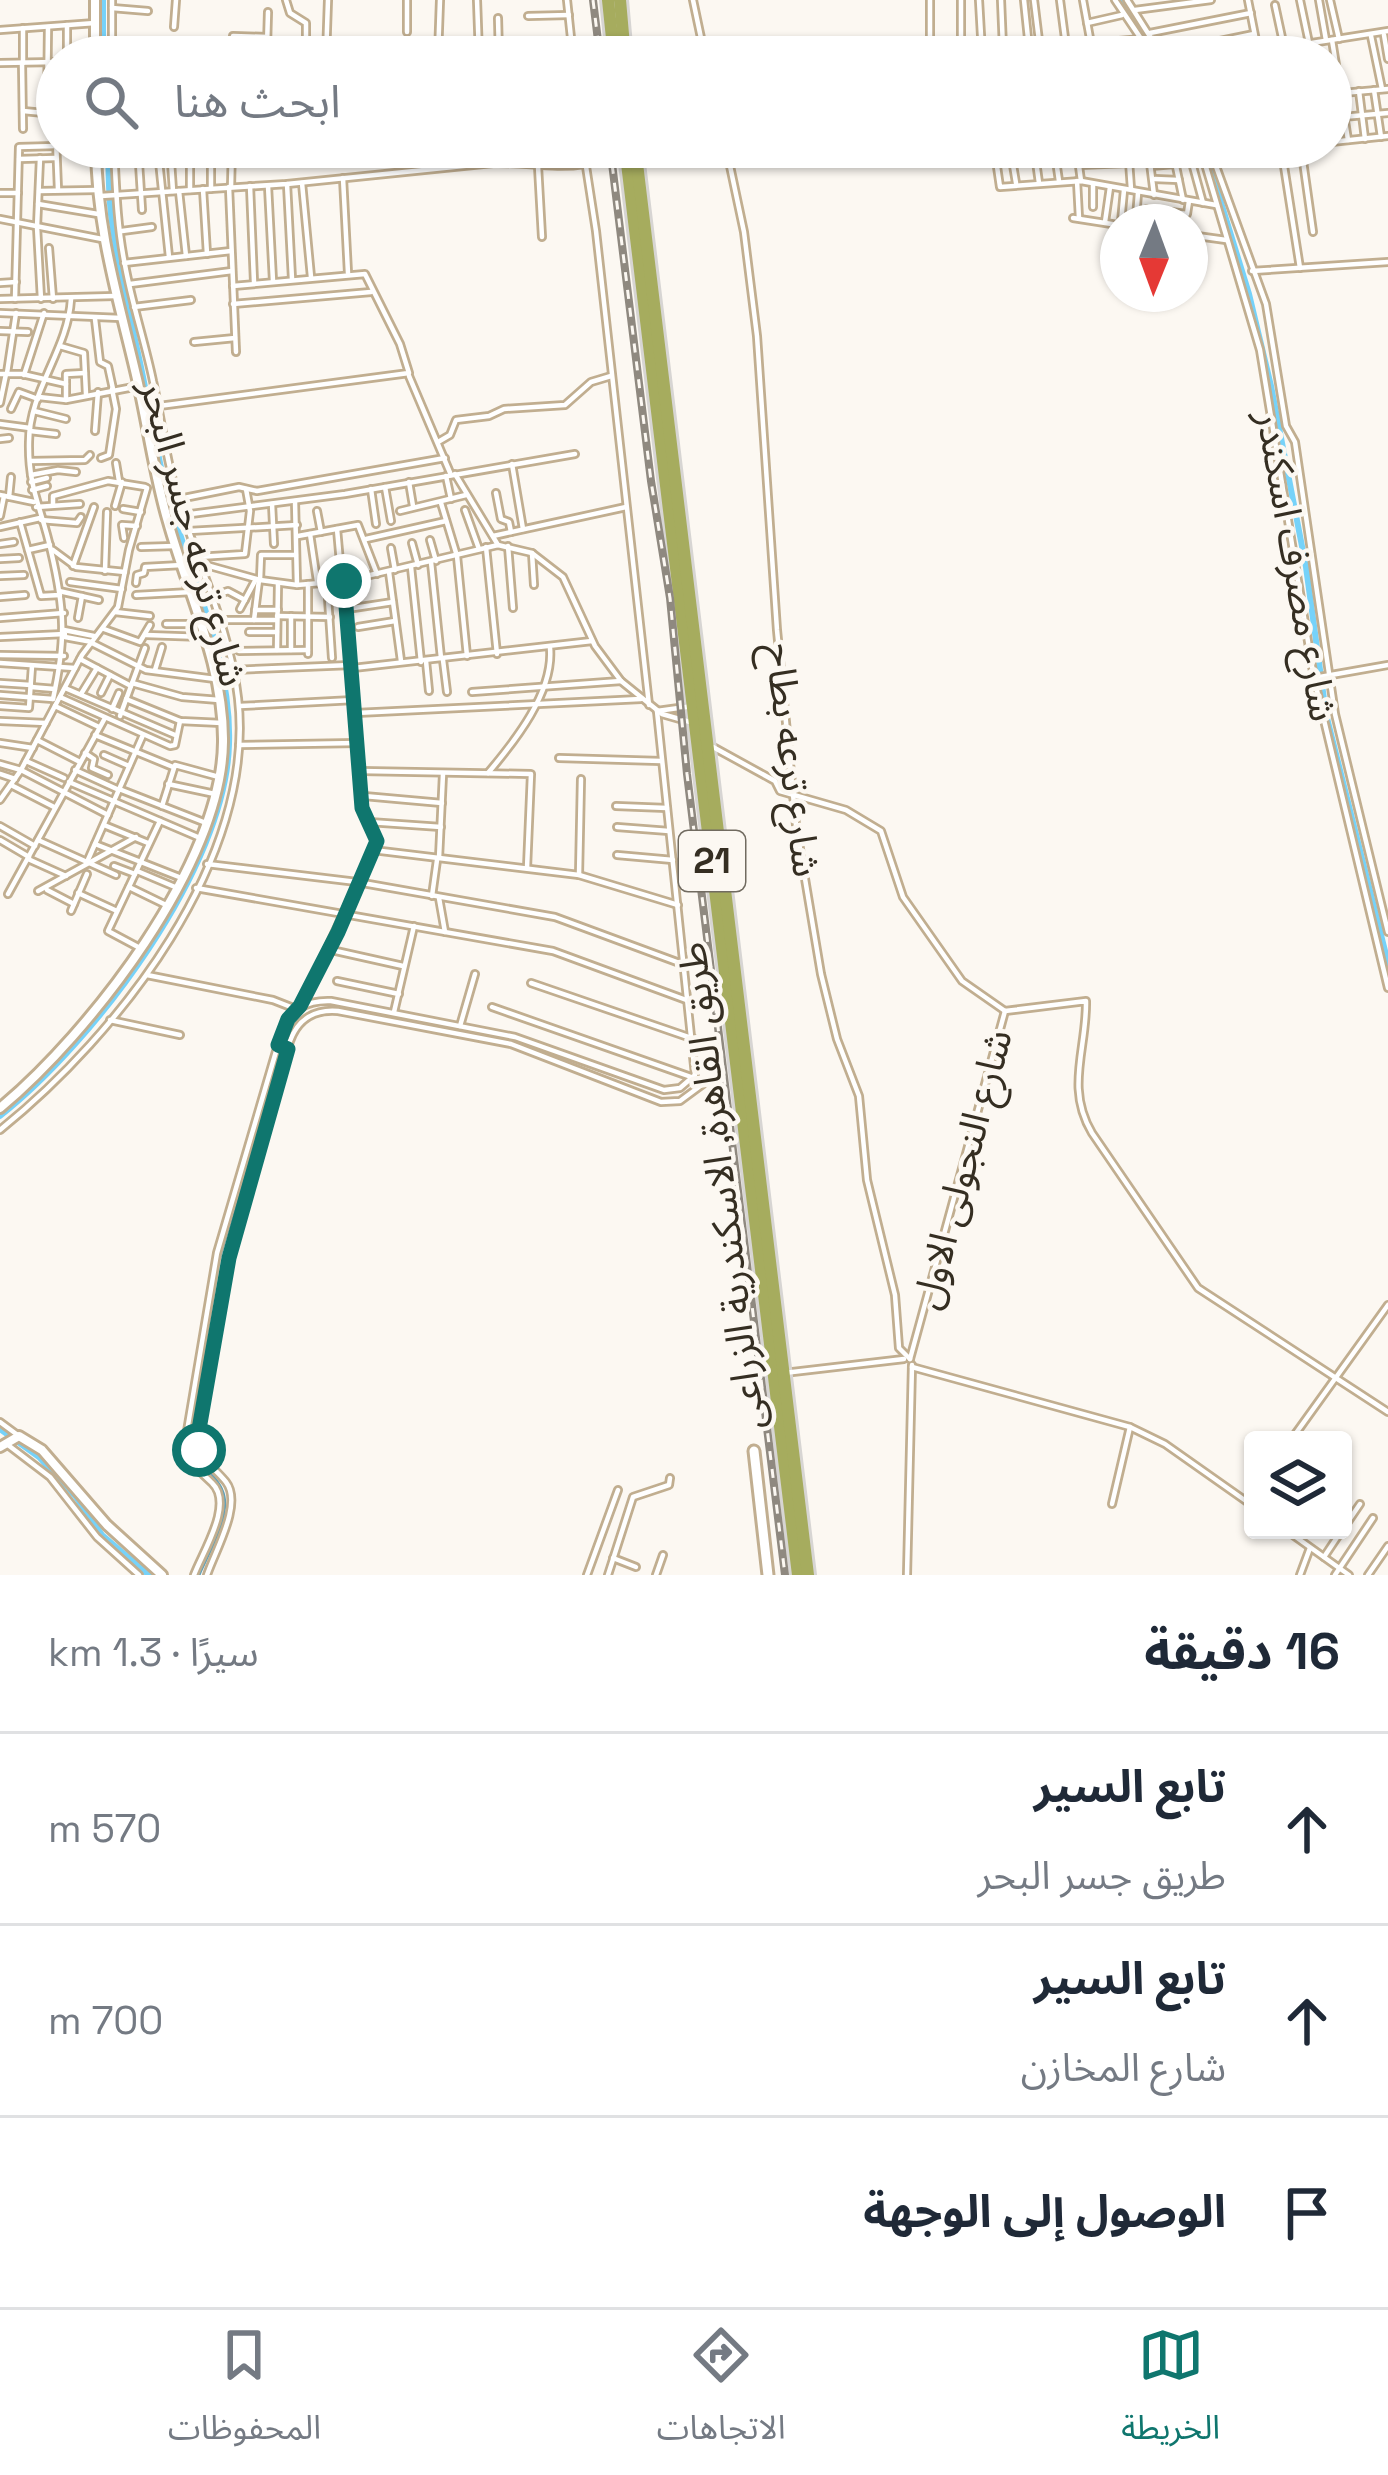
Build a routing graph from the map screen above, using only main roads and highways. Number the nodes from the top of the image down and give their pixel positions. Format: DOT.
graph roads {
  1 [pos="608,0"];
  2 [pos="620,0"];
  3 [pos="612,36"];
  4 [pos="623,36"];
  5 [pos="628,168"];
  6 [pos="638,168"];
  7 [pos="754,1451"];
  8 [pos="768,1575"];
  9 [pos="798,1575"];
  10 [pos="808,1575"];
  1 -- 3 [label="highway"];
  2 -- 4 [label="highway"];
  5 -- 9 [label="highway, طريق القاهرة, الاسكندرية الزراعى / 21"];
  6 -- 10 [label="highway, طريق القاهرة, الاسكندرية الزراعى / 21"];
  7 -- 8 [label="main road"];
}
